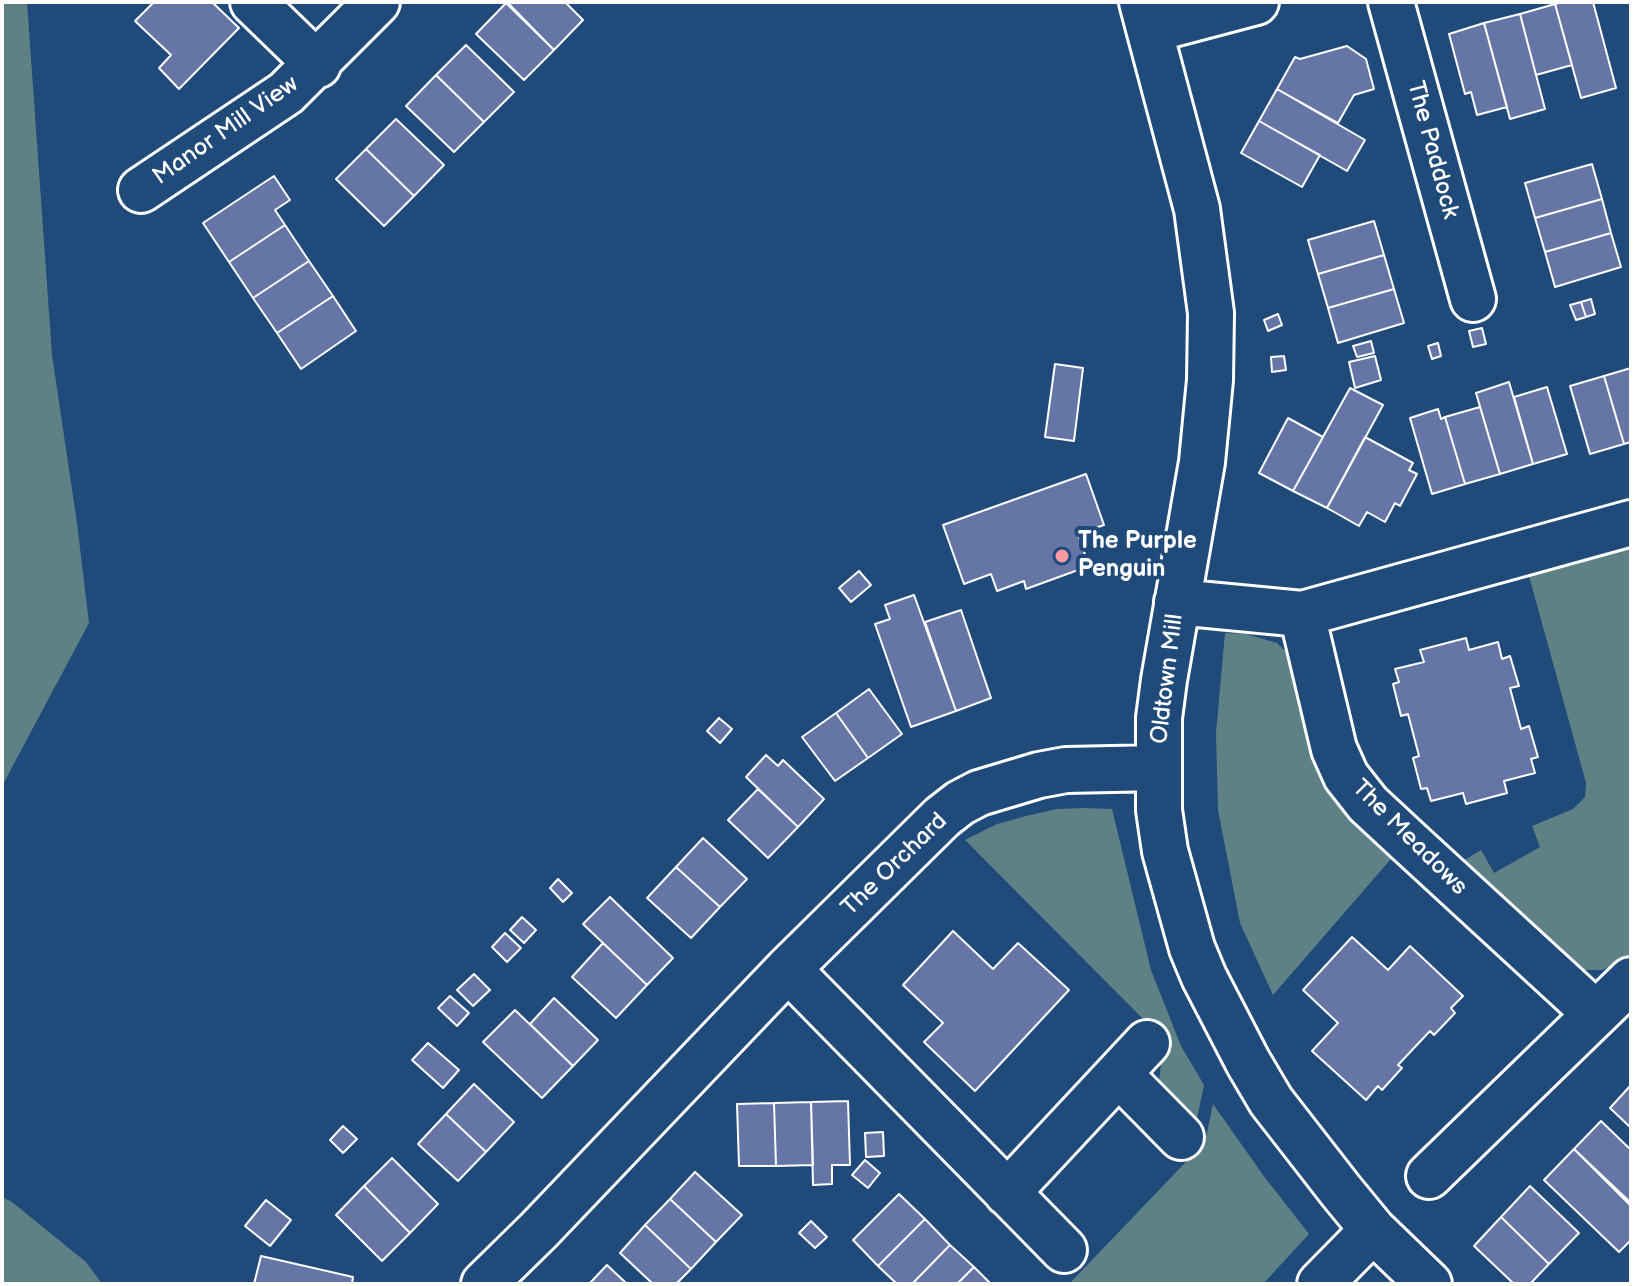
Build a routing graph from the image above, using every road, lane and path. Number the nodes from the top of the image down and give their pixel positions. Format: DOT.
graph roads {
  1 [pos="253,2"];
  2 [pos="377,2"];
  3 [pos="1256,2"];
  4 [pos="1391,2"];
  5 [pos="1146,16"];
  6 [pos="318,65"];
  7 [pos="141,190"];
  8 [pos="1473,299"];
  9 [pos="1631,523"];
  10 [pos="1177,602"];
  11 [pos="1302,614"];
  12 [pos="1158,768"];
  13 [pos="788,969"];
  14 [pos="1631,980"];
  15 [pos="1595,1013"];
  16 [pos="1181,1137"];
  17 [pos="1429,1176"];
  18 [pos="1007,1193"];
  19 [pos="1373,1230"];
  20 [pos="1064,1250"];
  21 [pos="484,1284"];
  22 [pos="1320,1284"];
  23 [pos="1429,1284"];
  1 -- 6 [label="street"];
  2 -- 6 [label="street, Manor Mill View"];
  3 -- 5 [label="street"];
  4 -- 8 [label="street, The Paddock"];
  5 -- 10 [label="street, Oldtown Mill"];
  6 -- 7 [label="street, Manor Mill View"];
  9 -- 11 [label="street"];
  10 -- 11 [label="street"];
  10 -- 12 [label="street, Oldtown Mill"];
  11 -- 15 [label="street, The Meadows"];
  12 -- 13 [label="street, The Orchard"];
  12 -- 19 [label="street, Oldtown Mill"];
  13 -- 18 [label="street"];
  13 -- 21 [label="street, The Orchard"];
  14 -- 15 [label="street"];
  15 -- 17 [label="street"];
  16 -- 18 [label="street"];
  18 -- 20 [label="street"];
  19 -- 22 [label="street"];
  19 -- 23 [label="street, Oldtown Mill"];
}
